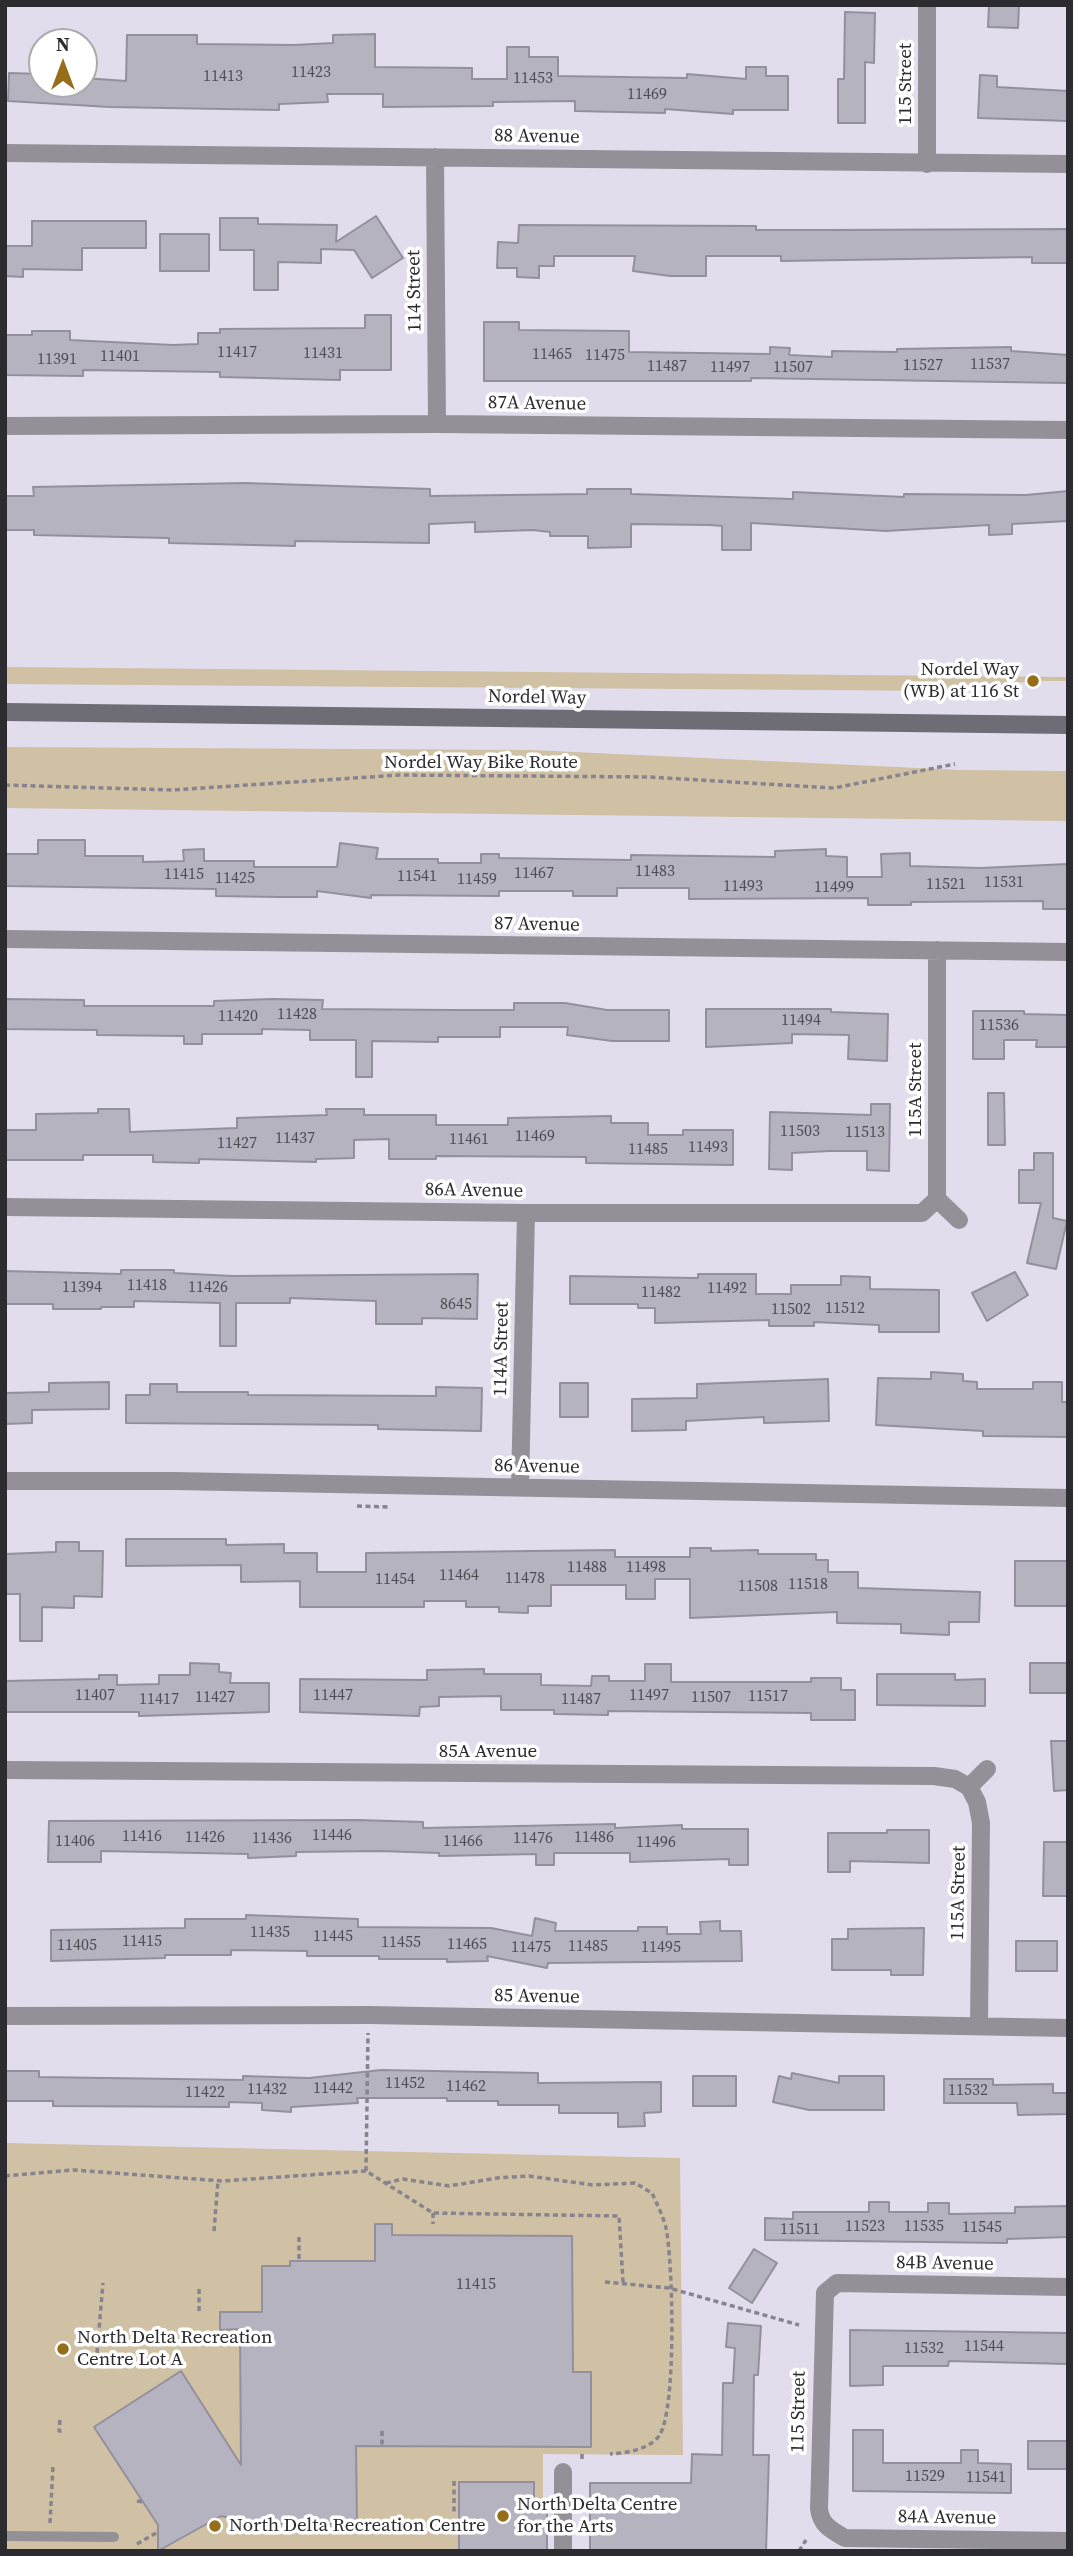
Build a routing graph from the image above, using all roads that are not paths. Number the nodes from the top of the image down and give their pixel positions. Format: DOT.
graph roads {
  1 [pos="927,5"];
  2 [pos="5,153"];
  3 [pos="435,157"];
  4 [pos="927,164"];
  5 [pos="1068,164"];
  6 [pos="438,424"];
  7 [pos="5,426"];
  8 [pos="1068,430"];
  9 [pos="5,712"];
  10 [pos="1068,725"];
  11 [pos="5,939"];
  12 [pos="937,950"];
  13 [pos="1068,952"];
  14 [pos="937,1199"];
  15 [pos="5,1207"];
  16 [pos="526,1213"];
  17 [pos="959,1220"];
  18 [pos="5,1481"];
  19 [pos="520,1487"];
  20 [pos="1068,1498"];
  21 [pos="987,1769"];
  22 [pos="5,1770"];
  23 [pos="969,1787"];
  24 [pos="5,2017"];
  25 [pos="979,2026"];
  26 [pos="1068,2028"];
  27 [pos="1068,2287"];
  28 [pos="825,2293"];
  29 [pos="562,2472"];
  30 [pos="829,2529"];
  31 [pos="5,2536"];
  32 [pos="114,2537"];
  33 [pos="1068,2541"];
  34 [pos="1002,2545"];
  35 [pos="563,2551"];
  1 -- 4 [label="street, 115 Street"];
  2 -- 3 [label="street, 88 Avenue"];
  3 -- 4 [label="street, 88 Avenue"];
  3 -- 6 [label="street, 114 Street"];
  4 -- 5 [label="street, 88 Avenue"];
  6 -- 7 [label="street, 87A Avenue"];
  6 -- 8 [label="street, 87A Avenue"];
  9 -- 10 [label="main road, Nordel Way"];
  11 -- 12 [label="street, 87 Avenue"];
  12 -- 13 [label="street, 87 Avenue"];
  12 -- 14 [label="street, 115A Street"];
  14 -- 16 [label="street, 86A Avenue"];
  14 -- 17 [label="street"];
  15 -- 16 [label="street, 86A Avenue"];
  16 -- 19 [label="street, 114A Street"];
  18 -- 19 [label="street, 86 Avenue"];
  19 -- 20 [label="street, 86 Avenue"];
  21 -- 23 [label="street"];
  22 -- 23 [label="street, 85A Avenue"];
  23 -- 25 [label="street, 115A Street"];
  24 -- 25 [label="street, 85 Avenue"];
  25 -- 26 [label="street, 85 Avenue"];
  27 -- 28 [label="street, 84B Avenue"];
  28 -- 30 [label="street, 115 Street"];
  29 -- 35 [label="street"];
  30 -- 34 [label="street, 84A Avenue"];
  31 -- 32 [label="lane"];
  33 -- 34 [label="street, 84A Avenue"];
}
